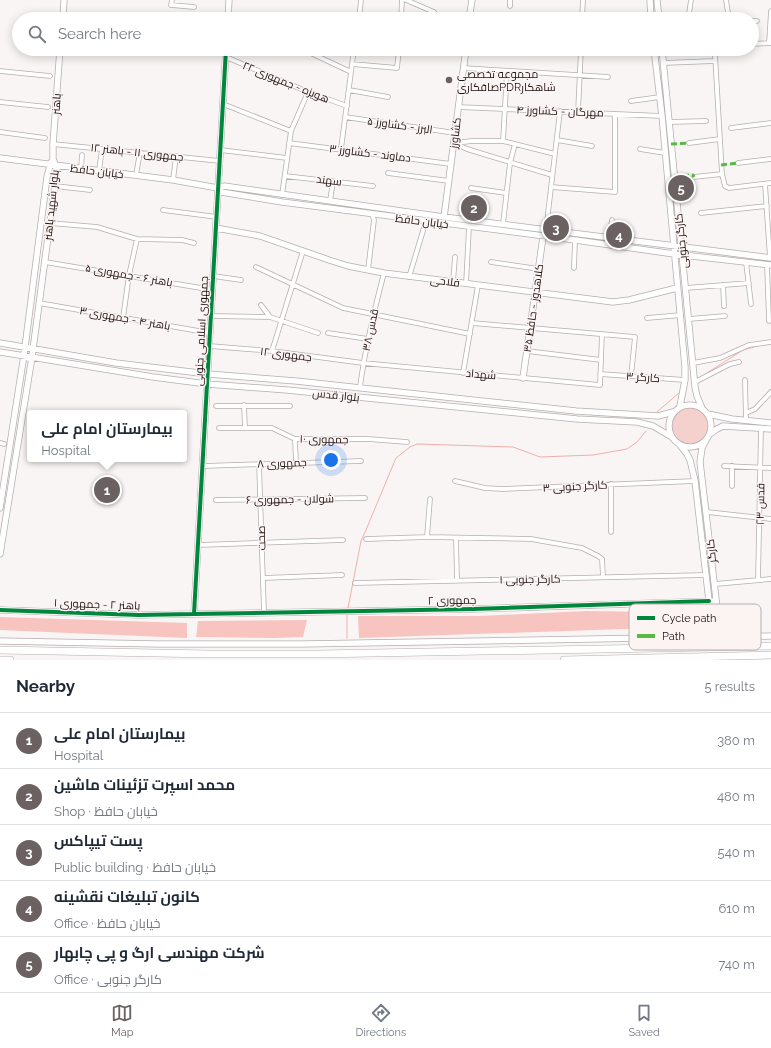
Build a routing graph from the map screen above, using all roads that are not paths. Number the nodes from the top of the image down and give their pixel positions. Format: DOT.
graph roads {
  1 [pos="64,0"];
  2 [pos="172,0"];
  3 [pos="229,0"];
  4 [pos="361,0"];
  5 [pos="402,0"];
  6 [pos="406,0"];
  7 [pos="472,0"];
  8 [pos="510,0"];
  9 [pos="583,0"];
  10 [pos="650,0"];
  11 [pos="657,0"];
  12 [pos="691,0"];
  13 [pos="726,0"];
  14 [pos="510,6"];
  15 [pos="194,7"];
  16 [pos="771,11"];
  17 [pos="63,12"];
  18 [pos="228,12"];
  19 [pos="360,12"];
  20 [pos="401,12"];
  21 [pos="434,12"];
  22 [pos="471,12"];
  23 [pos="582,12"];
  24 [pos="651,12"];
  25 [pos="658,12"];
  26 [pos="689,12"];
  27 [pos="727,12"];
  28 [pos="770,43"];
  29 [pos="759,44"];
  30 [pos="59,56"];
  31 [pos="317,56"];
  32 [pos="353,56"];
  33 [pos="398,56"];
  34 [pos="465,56"];
  35 [pos="581,56"];
  36 [pos="655,56"];
  37 [pos="662,56"];
  38 [pos="715,56"];
  39 [pos="226,57"];
  40 [pos="715,61"];
  41 [pos="663,63"];
  42 [pos="352,64"];
  43 [pos="463,68"];
  44 [pos="0,71"];
  45 [pos="507,71"];
  46 [pos="351,72"];
  47 [pos="580,75"];
  48 [pos="50,76"];
  49 [pos="608,77"];
  50 [pos="349,90"];
  51 [pos="308,92"];
  52 [pos="388,97"];
  53 [pos="660,98"];
  54 [pos="631,100"];
  55 [pos="0,102"];
  56 [pos="223,104"];
  57 [pos="347,106"];
  58 [pos="48,107"];
  59 [pos="458,107"];
  60 [pos="505,109"];
  61 [pos="560,112"];
  62 [pos="578,112"];
  63 [pos="615,114"];
  64 [pos="662,116"];
  65 [pos="345,117"];
  66 [pos="706,121"];
  67 [pos="669,122"];
  68 [pos="771,123"];
  69 [pos="731,128"];
  70 [pos="291,131"];
  71 [pos="0,132"];
  72 [pos="455,133"];
  73 [pos="45,138"];
  74 [pos="720,139"];
  75 [pos="557,140"];
  76 [pos="503,141"];
  77 [pos="290,143"];
  78 [pos="454,143"];
  79 [pos="689,143"];
  80 [pos="53,144"];
  81 [pos="515,144"];
  82 [pos="592,146"];
  83 [pos="102,148"];
  84 [pos="340,149"];
  85 [pos="640,149"];
  86 [pos="220,150"];
  87 [pos="140,152"];
  88 [pos="665,153"];
  89 [pos="555,154"];
  90 [pos="82,155"];
  91 [pos="176,156"];
  92 [pos="0,158"];
  93 [pos="53,158"];
  94 [pos="287,158"];
  95 [pos="771,159"];
  96 [pos="220,161"];
  97 [pos="510,162"];
  98 [pos="738,163"];
  99 [pos="451,164"];
  100 [pos="49,165"];
  101 [pos="56,166"];
  102 [pos="81,168"];
  103 [pos="99,171"];
  104 [pos="388,173"];
  105 [pos="722,174"];
  106 [pos="552,175"];
  107 [pos="136,176"];
  108 [pos="285,176"];
  109 [pos="694,177"];
  110 [pos="173,180"];
  111 [pos="333,181"];
  112 [pos="449,182"];
  113 [pos="771,183"];
  114 [pos="765,184"];
  115 [pos="55,186"];
  116 [pos="373,186"];
  117 [pos="551,187"];
  118 [pos="218,188"];
  119 [pos="471,188"];
  120 [pos="90,190"];
  121 [pos="506,193"];
  122 [pos="282,195"];
  123 [pos="330,201"];
  124 [pos="767,206"];
  125 [pos="163,210"];
  126 [pos="396,210"];
  127 [pos="701,213"];
  128 [pos="372,214"];
  129 [pos="395,217"];
  130 [pos="444,217"];
  131 [pos="217,218"];
  132 [pos="612,220"];
  133 [pos="426,221"];
  134 [pos="488,222"];
  135 [pos="50,223"];
  136 [pos="503,224"];
  137 [pos="469,227"];
  138 [pos="216,228"];
  139 [pos="486,230"];
  140 [pos="546,230"];
  141 [pos="543,237"];
  142 [pos="609,238"];
  143 [pos="137,239"];
  144 [pos="575,240"];
  145 [pos="194,243"];
  146 [pos="674,246"];
  147 [pos="682,247"];
  148 [pos="303,251"];
  149 [pos="674,254"];
  150 [pos="682,255"];
  151 [pos="455,258"];
  152 [pos="770,258"];
  153 [pos="45,262"];
  154 [pos="492,262"];
  155 [pos="746,262"];
  156 [pos="769,265"];
  157 [pos="256,267"];
  158 [pos="574,268"];
  159 [pos="539,269"];
  160 [pos="368,270"];
  161 [pos="384,273"];
  162 [pos="129,275"];
  163 [pos="213,276"];
  164 [pos="409,277"];
  165 [pos="34,279"];
  166 [pos="241,280"];
  167 [pos="42,281"];
  168 [pos="453,282"];
  169 [pos="748,283"];
  170 [pos="293,284"];
  171 [pos="466,284"];
  172 [pos="478,285"];
  173 [pos="723,285"];
  174 [pos="677,288"];
  175 [pos="686,288"];
  176 [pos="212,290"];
  177 [pos="536,293"];
  178 [pos="39,304"];
  179 [pos="751,304"];
  180 [pos="260,305"];
  181 [pos="724,306"];
  182 [pos="373,314"];
  183 [pos="681,315"];
  184 [pos="211,316"];
  185 [pos="725,316"];
  186 [pos="270,317"];
  187 [pos="123,318"];
  188 [pos="647,318"];
  189 [pos="689,319"];
  190 [pos="769,321"];
  191 [pos="282,322"];
  192 [pos="472,323"];
  193 [pos="530,327"];
  194 [pos="210,333"];
  195 [pos="318,333"];
  196 [pos="328,334"];
  197 [pos="470,334"];
  198 [pos="602,334"];
  199 [pos="368,339"];
  200 [pos="771,342"];
  201 [pos="0,343"];
  202 [pos="210,346"];
  203 [pos="25,347"];
  204 [pos="33,348"];
  205 [pos="272,351"];
  206 [pos="527,351"];
  207 [pos="0,352"];
  208 [pos="24,355"];
  209 [pos="32,357"];
  210 [pos="601,360"];
  211 [pos="739,362"];
  212 [pos="363,363"];
  213 [pos="693,363"];
  214 [pos="154,368"];
  215 [pos="464,373"];
  216 [pos="208,374"];
  217 [pos="600,374"];
  218 [pos="631,376"];
  219 [pos="152,377"];
  220 [pos="523,378"];
  221 [pos="685,380"];
  222 [pos="745,380"];
  223 [pos="695,382"];
  224 [pos="207,384"];
  225 [pos="360,387"];
  226 [pos="771,392"];
  227 [pos="414,393"];
  228 [pos="413,402"];
  229 [pos="244,405"];
  230 [pos="216,406"];
  231 [pos="290,406"];
  232 [pos="680,406"];
  233 [pos="702,408"];
  234 [pos="673,412"];
  235 [pos="746,413"];
  236 [pos="708,414"];
  237 [pos="746,421"];
  238 [pos="771,423"];
  239 [pos="219,428"];
  240 [pos="245,428"];
  241 [pos="761,428"];
  242 [pos="771,429"];
  243 [pos="709,434"];
  244 [pos="670,436"];
  245 [pos="295,439"];
  246 [pos="706,440"];
  247 [pos="407,442"];
  248 [pos="680,445"];
  249 [pos="361,461"];
  250 [pos="296,463"];
  251 [pos="259,464"];
  252 [pos="203,466"];
  253 [pos="724,466"];
  254 [pos="732,466"];
  255 [pos="761,467"];
  256 [pos="771,468"];
  257 [pos="455,481"];
  258 [pos="696,481"];
  259 [pos="611,484"];
  260 [pos="732,486"];
  261 [pos="365,498"];
  262 [pos="430,499"];
  263 [pos="216,500"];
  264 [pos="260,500"];
  265 [pos="0,508"];
  266 [pos="707,512"];
  267 [pos="759,518"];
  268 [pos="771,519"];
  269 [pos="611,532"];
  270 [pos="427,537"];
  271 [pos="456,538"];
  272 [pos="366,539"];
  273 [pos="343,540"];
  274 [pos="261,543"];
  275 [pos="198,545"];
  276 [pos="0,554"];
  277 [pos="342,575"];
  278 [pos="706,575"];
  279 [pos="603,577"];
  280 [pos="262,578"];
  281 [pos="771,579"];
  282 [pos="457,580"];
  283 [pos="758,580"];
  284 [pos="355,583"];
  285 [pos="714,584"];
  286 [pos="709,601"];
  287 [pos="716,601"];
  288 [pos="716,604"];
  289 [pos="0,610"];
  290 [pos="264,612"];
  291 [pos="194,614"];
  292 [pos="629,639"];
  293 [pos="0,641"];
  294 [pos="761,646"];
  295 [pos="771,646"];
  296 [pos="629,649"];
  297 [pos="0,650"];
  298 [pos="771,655"];
  299 [pos="0,660"];
  300 [pos="10,660"];
  301 [pos="564,660"];
  1 -- 17 [label="main road"];
  2 -- 15 [label="street"];
  3 -- 18 [label="main road"];
  4 -- 19 [label="street"];
  5 -- 20 [label="street"];
  6 -- 21 [label="street"];
  7 -- 22 [label="main road"];
  8 -- 14 [label="street"];
  9 -- 23 [label="street"];
  10 -- 24 [label="main road"];
  11 -- 25 [label="main road"];
  12 -- 26 [label="street"];
  13 -- 27 [label="street"];
  16 -- 28 [label="street"];
  28 -- 29 [label="street"];
  30 -- 80 [label="main road, باهنر"];
  31 -- 46 [label="street"];
  32 -- 42 [label="street"];
  33 -- 42 [label="street"];
  34 -- 43 [label="main road, کشاورز"];
  35 -- 47 [label="street"];
  36 -- 53 [label="main road, کارگر جنوبی"];
  37 -- 41 [label="main road, کارگر جنوبی"];
  38 -- 40 [label="street"];
  39 -- 51 [label="street, هویزه - جمهوری ۲۲"];
  39 -- 56 [label="main road, جمهوری اسلامی جنوبی"];
  40 -- 41 [label="street"];
  40 -- 74 [label="street"];
  41 -- 67 [label="main road, کارگر جنوبی"];
  42 -- 46 [label="street"];
  43 -- 45 [label="street"];
  43 -- 59 [label="main road, کشاورز"];
  44 -- 48 [label="street"];
  45 -- 47 [label="street"];
  45 -- 60 [label="street"];
  46 -- 50 [label="street"];
  47 -- 49 [label="street"];
  47 -- 62 [label="street"];
  50 -- 52 [label="street"];
  50 -- 57 [label="street"];
  51 -- 57 [label="street, هویزه - جمهوری ۲۲"];
  51 -- 70 [label="street"];
  53 -- 54 [label="street"];
  53 -- 64 [label="main road, کارگر جنوبی"];
  55 -- 58 [label="street"];
  56 -- 70 [label="street"];
  56 -- 86 [label="main road, جمهوری اسلامی جنوبی"];
  57 -- 65 [label="street"];
  59 -- 60 [label="street, مهرگان - کشاورز ۴"];
  59 -- 72 [label="main road, کشاورز"];
  60 -- 61 [label="street, مهرگان - کشاورز ۴"];
  60 -- 76 [label="street"];
  61 -- 62 [label="street, مهرگان - کشاورز ۴"];
  61 -- 75 [label="street"];
  62 -- 63 [label="street, مهرگان - کشاورز ۴"];
  63 -- 64 [label="street, مهرگان - کشاورز ۴"];
  63 -- 117 [label="street"];
  64 -- 88 [label="main road, کارگر جنوبی"];
  65 -- 72 [label="street, البرز - کشاورز ۵"];
  65 -- 84 [label="street"];
  66 -- 67 [label="street"];
  67 -- 147 [label="main road, کارگر جنوبی"];
  68 -- 69 [label="street"];
  70 -- 77 [label="street"];
  71 -- 73 [label="street"];
  72 -- 78 [label="main road, کشاورز"];
  74 -- 79 [label="street"];
  74 -- 105 [label="street"];
  75 -- 82 [label="street"];
  75 -- 89 [label="street"];
  76 -- 78 [label="street"];
  76 -- 81 [label="street"];
  77 -- 84 [label="street, دماوند - کشاورز ۳"];
  77 -- 94 [label="street"];
  78 -- 97 [label="street"];
  78 -- 99 [label="main road, کشاورز"];
  80 -- 83 [label="street, جمهوری ۱۱ - باهنر ۱۲"];
  80 -- 93 [label="main road, باهنر"];
  81 -- 89 [label="street"];
  81 -- 97 [label="street"];
  83 -- 87 [label="street, جمهوری ۱۱ - باهنر ۱۲"];
  83 -- 103 [label="street"];
  84 -- 99 [label="street, دماوند - کشاورز ۳"];
  85 -- 88 [label="street"];
  86 -- 94 [label="street"];
  86 -- 96 [label="main road, جمهوری اسلامی جنوبی"];
  87 -- 91 [label="street, جمهوری ۱۱ - باهنر ۱۲"];
  87 -- 107 [label="street"];
  88 -- 146 [label="main road, کارگر جنوبی"];
  89 -- 106 [label="street"];
  90 -- 102 [label="street"];
  91 -- 96 [label="street, جمهوری ۱۱ - باهنر ۱۲"];
  91 -- 110 [label="street"];
  92 -- 100 [label="main road, خیابان حافظ"];
  93 -- 100 [label="main road, بلوار شهید باهنر"];
  93 -- 101 [label="main road, بلوار شهید باهنر"];
  94 -- 108 [label="street"];
  95 -- 98 [label="street"];
  96 -- 118 [label="main road, جمهوری اسلامی جنوبی"];
  97 -- 106 [label="street"];
  97 -- 121 [label="street"];
  99 -- 112 [label="main road, کشاورز"];
  100 -- 101 [label="main road, خیابان حافظ"];
  100 -- 165 [label="main road, بلوار شهید باهنر"];
  101 -- 102 [label="main road, خیابان حافظ"];
  101 -- 115 [label="main road, بلوار شهید باهنر"];
  102 -- 103 [label="main road, خیابان حافظ"];
  103 -- 107 [label="main road, خیابان حافظ"];
  104 -- 112 [label="street"];
  105 -- 109 [label="street"];
  105 -- 114 [label="street"];
  106 -- 117 [label="street"];
  107 -- 110 [label="main road, خیابان حافظ"];
  108 -- 111 [label="street, سهند"];
  108 -- 122 [label="street"];
  110 -- 118 [label="main road, خیابان حافظ"];
  111 -- 116 [label="street, سهند"];
  111 -- 123 [label="street"];
  112 -- 130 [label="main road, کشاورز"];
  113 -- 114 [label="street"];
  114 -- 124 [label="street"];
  115 -- 120 [label="street"];
  115 -- 135 [label="main road, بلوار شهید باهنر"];
  117 -- 140 [label="street"];
  118 -- 122 [label="main road, خیابان حافظ"];
  118 -- 128 [label="main road, خیابان حافظ"];
  118 -- 131 [label="main road, جمهوری اسلامی جنوبی"];
  119 -- 121 [label="street"];
  121 -- 136 [label="street"];
  122 -- 123 [label="main road, خیابان حافظ"];
  123 -- 126 [label="main road, خیابان حافظ"];
  124 -- 127 [label="street"];
  124 -- 152 [label="street"];
  125 -- 131 [label="street"];
  126 -- 129 [label="main road"];
  126 -- 130 [label="main road, خیابان حافظ"];
  128 -- 129 [label="main road, خیابان حافظ"];
  128 -- 160 [label="street"];
  129 -- 133 [label="main road, خیابان حافظ"];
  130 -- 134 [label="main road, خیابان حافظ"];
  131 -- 138 [label="main road, جمهوری اسلامی جنوبی"];
  132 -- 142 [label="street"];
  133 -- 137 [label="main road, خیابان حافظ"];
  133 -- 164 [label="street"];
  134 -- 136 [label="main road, خیابان حافظ"];
  134 -- 139 [label="main road"];
  135 -- 143 [label="street"];
  135 -- 153 [label="main road, بلوار شهید باهنر"];
  136 -- 140 [label="main road, خیابان حافظ"];
  137 -- 139 [label="main road, خیابان حافظ"];
  137 -- 171 [label="street"];
  138 -- 148 [label="main road, فلاحی"];
  138 -- 163 [label="main road, جمهوری اسلامی جنوبی"];
  139 -- 141 [label="main road, خیابان حافظ"];
  140 -- 142 [label="main road, خیابان حافظ"];
  141 -- 144 [label="main road, خیابان حافظ"];
  141 -- 159 [label="main road, کلاهدوز - حافظ ۳۵"];
  142 -- 146 [label="main road, خیابان حافظ"];
  143 -- 145 [label="street"];
  143 -- 162 [label="street"];
  144 -- 149 [label="main road, خیابان حافظ"];
  144 -- 158 [label="street"];
  146 -- 147 [label="main road, خیابان حافظ"];
  146 -- 149 [label="main road, کارگر جنوبی"];
  147 -- 150 [label="main road, کارگر جنوبی"];
  147 -- 152 [label="main road, خیابان حافظ"];
  148 -- 160 [label="main road, فلاحی"];
  148 -- 170 [label="street"];
  149 -- 150 [label="main road, خیابان حافظ"];
  149 -- 174 [label="main road, کارگر جنوبی"];
  150 -- 155 [label="main road, خیابان حافظ"];
  150 -- 175 [label="main road, کارگر جنوبی"];
  151 -- 168 [label="street"];
  153 -- 162 [label="street, باهنر ۶ - جمهوری ۵"];
  153 -- 167 [label="main road, بلوار شهید باهنر"];
  154 -- 159 [label="street"];
  155 -- 156 [label="main road, خیابان حافظ"];
  155 -- 169 [label="street"];
  156 -- 190 [label="street"];
  157 -- 170 [label="street"];
  159 -- 177 [label="main road, کلاهدوز - حافظ ۳۵"];
  160 -- 161 [label="main road, فلاحی"];
  161 -- 164 [label="main road, فلاحی"];
  161 -- 182 [label="street, قدس ۳۸"];
  162 -- 176 [label="street, باهنر ۶ - جمهوری ۵"];
  162 -- 187 [label="street"];
  163 -- 166 [label="street"];
  163 -- 176 [label="main road, جمهوری اسلامی جنوبی"];
  164 -- 168 [label="main road, فلاحی"];
  165 -- 167 [label="main road"];
  165 -- 203 [label="main road, بلوار شهید باهنر"];
  167 -- 178 [label="main road, بلوار شهید باهنر"];
  168 -- 171 [label="main road, فلاحی"];
  169 -- 173 [label="street"];
  169 -- 179 [label="street"];
  170 -- 182 [label="street"];
  170 -- 191 [label="street"];
  171 -- 172 [label="main road, فلاحی"];
  172 -- 177 [label="main road, فلاحی"];
  172 -- 192 [label="street"];
  173 -- 175 [label="street"];
  173 -- 181 [label="street"];
  174 -- 177 [label="main road, فلاحی"];
  174 -- 183 [label="main road, کارگر جنوبی"];
  175 -- 189 [label="main road, کارگر جنوبی"];
  176 -- 184 [label="main road, جمهوری اسلامی جنوبی"];
  177 -- 193 [label="main road, کلاهدوز - حافظ ۳۵"];
  178 -- 187 [label="street, باهنر ۴ - جمهوری ۳"];
  178 -- 204 [label="main road, بلوار شهید باهنر"];
  180 -- 186 [label="street"];
  182 -- 197 [label="street"];
  182 -- 199 [label="street, قدس ۳۸"];
  183 -- 188 [label="street"];
  183 -- 221 [label="main road, کارگر جنوبی"];
  184 -- 186 [label="street"];
  184 -- 194 [label="main road, جمهوری اسلامی جنوبی"];
  185 -- 189 [label="street"];
  186 -- 191 [label="street"];
  187 -- 194 [label="street, باهنر ۴ - جمهوری ۳"];
  189 -- 213 [label="main road, کارگر جنوبی"];
  191 -- 195 [label="street"];
  191 -- 205 [label="street"];
  192 -- 193 [label="street"];
  192 -- 197 [label="street"];
  193 -- 198 [label="street"];
  193 -- 206 [label="main road, کلاهدوز - حافظ ۳۵"];
  194 -- 202 [label="main road, جمهوری اسلامی جنوبی"];
  196 -- 199 [label="street"];
  197 -- 215 [label="street"];
  198 -- 210 [label="street"];
  198 -- 218 [label="street"];
  199 -- 212 [label="street, قدس ۳۸"];
  200 -- 213 [label="street"];
  201 -- 203 [label="main road, بلوار قدس"];
  202 -- 205 [label="street, جمهوری ۱۲"];
  202 -- 216 [label="main road, جمهوری اسلامی جنوبی"];
  203 -- 204 [label="main road, بلوار قدس"];
  203 -- 208 [label="main road, بلوار شهید باهنر"];
  204 -- 209 [label="main road, بلوار شهید باهنر"];
  204 -- 214 [label="main road, بلوار قدس"];
  205 -- 212 [label="street, جمهوری ۱۲"];
  206 -- 210 [label="street"];
  206 -- 220 [label="main road, کلاهدوز - حافظ ۳۵"];
  207 -- 208 [label="main road, بلوار قدس"];
  208 -- 209 [label="main road, بلوار قدس"];
  208 -- 265 [label="main road, بلوار شهید باهنر"];
  209 -- 219 [label="main road, بلوار قدس"];
  209 -- 276 [label="main road, بلوار شهید باهنر"];
  210 -- 217 [label="street"];
  211 -- 223 [label="street"];
  212 -- 215 [label="street, شهداد"];
  212 -- 225 [label="street, قدس ۳۸"];
  213 -- 223 [label="main road, کارگر جنوبی"];
  214 -- 216 [label="main road, بلوار قدس"];
  214 -- 219 [label="main road"];
  215 -- 220 [label="street, شهداد"];
  216 -- 224 [label="main road, جمهوری اسلامی جنوبی"];
  216 -- 225 [label="main road, بلوار قدس"];
  217 -- 218 [label="street, کارگر ۳"];
  217 -- 220 [label="street, شهداد"];
  218 -- 221 [label="street, کارگر ۳"];
  219 -- 224 [label="main road, بلوار قدس"];
  221 -- 232 [label="main road, کارگر جنوبی"];
  222 -- 235 [label="street"];
  223 -- 233 [label="main road, کارگر جنوبی"];
  224 -- 228 [label="main road, بلوار قدس"];
  224 -- 252 [label="main road, جمهوری اسلامی جنوبی"];
  225 -- 227 [label="main road, بلوار قدس"];
  226 -- 235 [label="street"];
  227 -- 228 [label="main road"];
  227 -- 234 [label="main road, بلوار قدس"];
  228 -- 244 [label="main road, بلوار قدس"];
  229 -- 230 [label="street"];
  229 -- 231 [label="street"];
  229 -- 240 [label="street"];
  232 -- 233 [label="main road"];
  232 -- 234 [label="main road"];
  233 -- 236 [label="main road"];
  234 -- 244 [label="main road"];
  235 -- 237 [label="street"];
  236 -- 237 [label="main road"];
  236 -- 243 [label="main road"];
  237 -- 238 [label="main road"];
  239 -- 240 [label="street, جمهوری ۱۰"];
  240 -- 245 [label="street, جمهوری ۱۰"];
  241 -- 242 [label="main road"];
  241 -- 243 [label="main road"];
  241 -- 255 [label="street, قدس ۲۳"];
  243 -- 246 [label="main road"];
  244 -- 248 [label="main road"];
  245 -- 247 [label="street, جمهوری ۱۰"];
  245 -- 250 [label="street"];
  246 -- 248 [label="main road"];
  246 -- 266 [label="main road, کارگر"];
  248 -- 258 [label="main road, کارگر"];
  249 -- 250 [label="street, جمهوری ۸"];
  250 -- 251 [label="street, جمهوری ۸"];
  251 -- 252 [label="street, جمهوری ۸"];
  251 -- 264 [label="street, صحت"];
  252 -- 275 [label="main road, جمهوری اسلامی جنوبی"];
  253 -- 254 [label="street"];
  254 -- 255 [label="street"];
  254 -- 260 [label="street"];
  255 -- 256 [label="street"];
  255 -- 267 [label="street, قدس ۲۳"];
  257 -- 259 [label="street, کارگر جنوبی ۳"];
  258 -- 259 [label="street, کارگر جنوبی ۳"];
  258 -- 278 [label="main road, کارگر"];
  259 -- 269 [label="street"];
  261 -- 264 [label="street, شولان - جمهوری ۶"];
  262 -- 270 [label="street"];
  263 -- 264 [label="street, شولان - جمهوری ۶"];
  264 -- 274 [label="street, صحت"];
  266 -- 267 [label="street"];
  266 -- 285 [label="main road, کارگر"];
  267 -- 268 [label="street"];
  267 -- 283 [label="street, قدس ۲۳"];
  270 -- 271 [label="street"];
  270 -- 272 [label="street"];
  271 -- 279 [label="street"];
  271 -- 282 [label="street"];
  273 -- 274 [label="street"];
  274 -- 275 [label="street"];
  274 -- 280 [label="street, صحت"];
  275 -- 291 [label="main road, جمهوری اسلامی جنوبی"];
  277 -- 280 [label="street"];
  278 -- 279 [label="street, کارگر جنوبی ۱"];
  278 -- 286 [label="main road, کارگر"];
  279 -- 282 [label="street, کارگر جنوبی ۱"];
  280 -- 290 [label="street, صحت"];
  281 -- 283 [label="street"];
  282 -- 284 [label="street, کارگر جنوبی ۱"];
  283 -- 285 [label="street"];
  285 -- 287 [label="main road, کارگر"];
  286 -- 287 [label="main road, جمهوری ۲"];
  286 -- 290 [label="main road, جمهوری ۲"];
  287 -- 288 [label="main road, کارگر"];
  289 -- 291 [label="main road, باهنر ۲ - جمهوری ۱"];
  290 -- 291 [label="main road, جمهوری ۲"];
  292 -- 293 [label="main road"];
  294 -- 295 [label="highway"];
  296 -- 297 [label="highway"];
  298 -- 301 [label="highway"];
  299 -- 300 [label="highway"];
}
